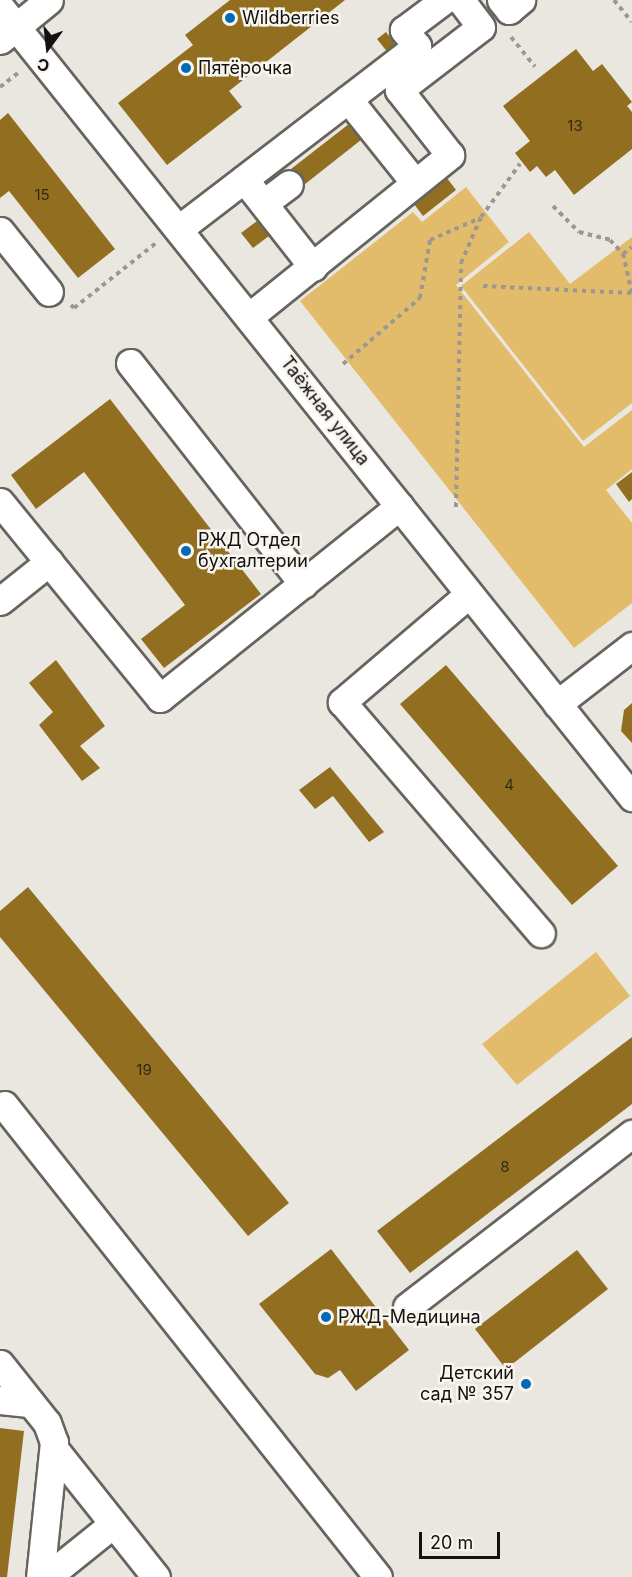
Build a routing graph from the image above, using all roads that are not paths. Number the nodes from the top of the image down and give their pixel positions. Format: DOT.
graph roads {
  1 [pos="49,0"];
  2 [pos="444,0"];
  3 [pos="461,0"];
  4 [pos="501,0"];
  5 [pos="521,0"];
  6 [pos="6,24"];
  7 [pos="348,99"];
  8 [pos="244,179"];
  9 [pos="415,183"];
  10 [pos="288,184"];
  11 [pos="264,203"];
  12 [pos="180,228"];
  13 [pos="0,231"];
  14 [pos="314,267"];
  15 [pos="58,296"];
  16 [pos="250,316"];
  17 [pos="130,363"];
  18 [pos="0,502"];
  19 [pos="400,506"];
  20 [pos="49,562"];
  21 [pos="303,584"];
  22 [pos="469,594"];
  23 [pos="0,601"];
  24 [pos="632,646"];
  25 [pos="557,704"];
  26 [pos="632,797"];
  27 [pos="541,933"];
  28 [pos="4,1105"];
  29 [pos="632,1134"];
  30 [pos="407,1307"];
  31 [pos="0,1364"];
  32 [pos="0,1400"];
  33 [pos="31,1403"];
  34 [pos="55,1450"];
  35 [pos="113,1524"];
  36 [pos="40,1577"];
  37 [pos="47,1577"];
  38 [pos="156,1577"];
  39 [pos="378,1577"];
  1 -- 6 [label="street"];
  2 -- 7 [label="street"];
  3 -- 9 [label="street"];
  4 -- 5 [label="street"];
  6 -- 12 [label="street, Таёжная улица"];
  7 -- 8 [label="street"];
  7 -- 9 [label="street"];
  8 -- 11 [label="street"];
  8 -- 12 [label="street"];
  9 -- 14 [label="street"];
  10 -- 11 [label="street"];
  11 -- 14 [label="street"];
  12 -- 16 [label="street, Таёжная улица"];
  13 -- 15 [label="street"];
  14 -- 16 [label="street"];
  16 -- 19 [label="street, Таёжная улица"];
  17 -- 21 [label="street"];
  18 -- 20 [label="street"];
  19 -- 21 [label="street"];
  19 -- 22 [label="street, Таёжная улица"];
  20 -- 21 [label="street"];
  20 -- 23 [label="street"];
  22 -- 25 [label="street, Таёжная улица"];
  22 -- 27 [label="street"];
  24 -- 25 [label="street"];
  25 -- 26 [label="street, Таёжная улица"];
  28 -- 39 [label="street"];
  29 -- 30 [label="street"];
  31 -- 33 [label="street"];
  32 -- 33 [label="street"];
  33 -- 34 [label="street"];
  34 -- 35 [label="street"];
  34 -- 36 [label="street"];
  35 -- 37 [label="street"];
  35 -- 38 [label="street"];
}
